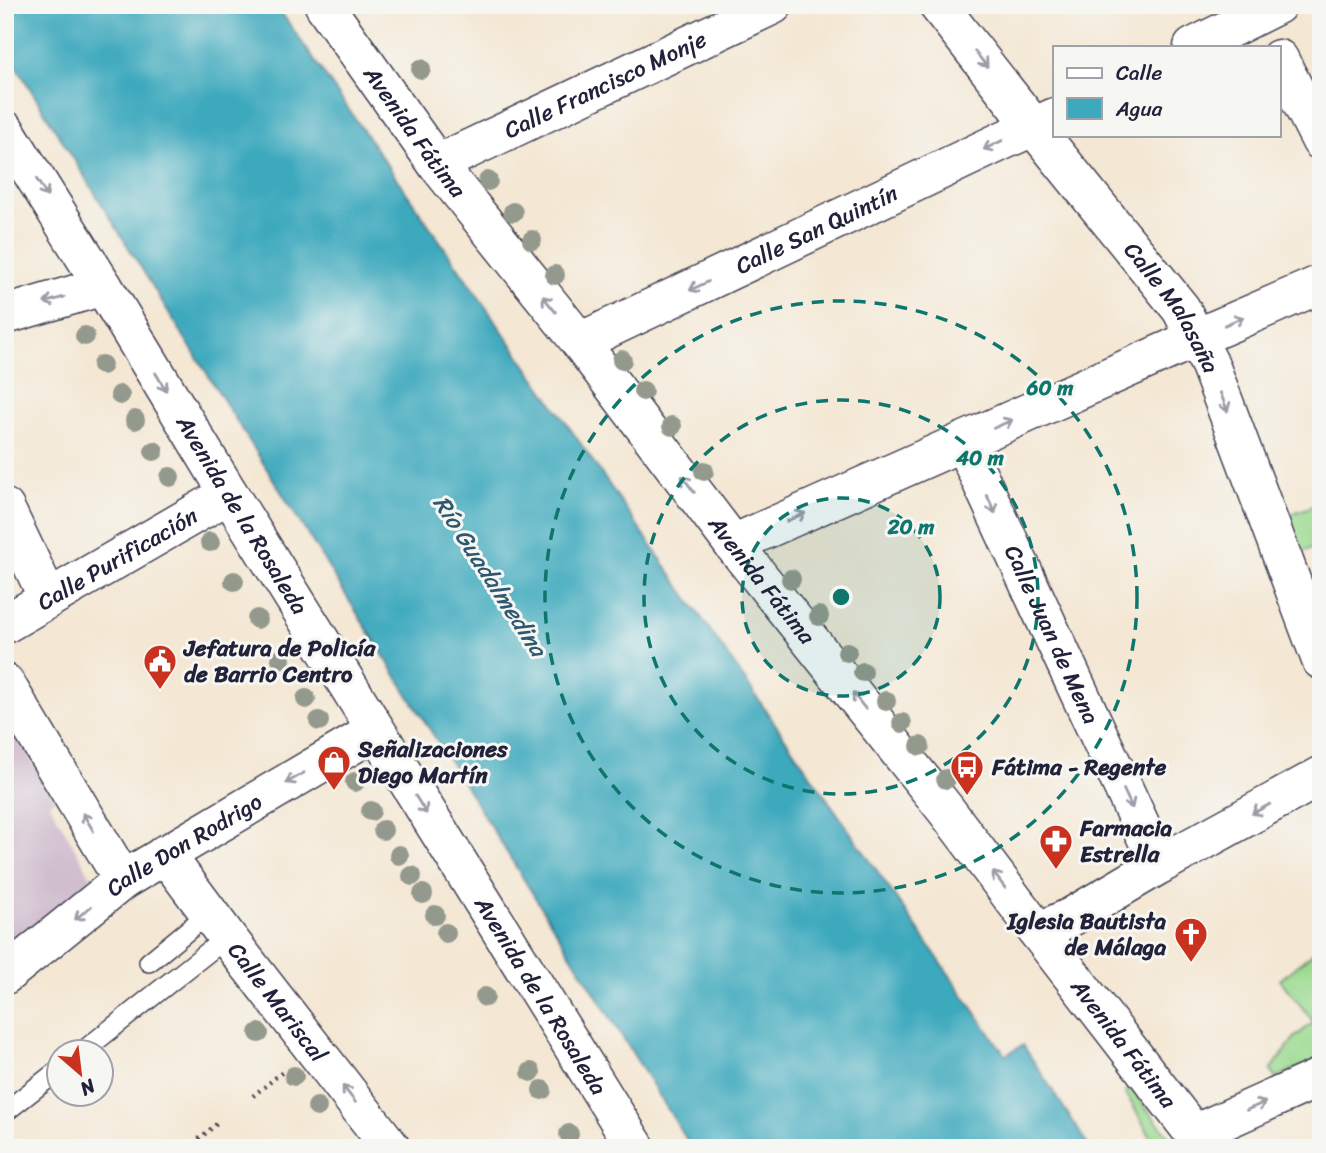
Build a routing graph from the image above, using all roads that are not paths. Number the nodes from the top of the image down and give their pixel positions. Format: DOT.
graph roads {
  1 [pos="324,5"];
  2 [pos="774,5"];
  3 [pos="938,5"];
  4 [pos="1265,18"];
  5 [pos="1196,46"];
  6 [pos="1280,61"];
  7 [pos="1044,121"];
  8 [pos="5,130"];
  9 [pos="1055,136"];
  10 [pos="1321,141"];
  11 [pos="437,164"];
  12 [pos="1321,284"];
  13 [pos="103,286"];
  14 [pos="5,315"];
  15 [pos="1196,338"];
  16 [pos="580,342"];
  17 [pos="963,442"];
  18 [pos="229,495"];
  19 [pos="5,508"];
  20 [pos="733,544"];
  21 [pos="48,598"];
  22 [pos="5,624"];
  23 [pos="1321,660"];
  24 [pos="5,683"];
  25 [pos="375,731"];
  26 [pos="1321,776"];
  27 [pos="165,854"];
  28 [pos="1158,865"];
  29 [pos="123,880"];
  30 [pos="218,925"];
  31 [pos="1038,932"];
  32 [pos="149,962"];
  33 [pos="5,975"];
  34 [pos="97,1038"];
  35 [pos="1321,1077"];
  36 [pos="46,1080"];
  37 [pos="5,1112"];
  38 [pos="1200,1141"];
  39 [pos="391,1148"];
  40 [pos="636,1148"];
  1 -- 11 [label="street, Avenida Fátima"];
  2 -- 11 [label="street, Calle Francisco Monje"];
  3 -- 7 [label="street, Calle Malasaña, one-way"];
  4 -- 5 [label="street"];
  6 -- 10 [label="street"];
  7 -- 16 [label="street, Calle San Quintín, one-way"];
  8 -- 13 [label="street, Avenida de la Rosaleda, one-way"];
  9 -- 15 [label="street, Calle Malasaña"];
  16 -- 11 [label="street, Avenida Fátima, one-way"];
  15 -- 12 [label="street, one-way"];
  13 -- 14 [label="street, one-way"];
  13 -- 18 [label="street, Avenida de la Rosaleda, one-way"];
  17 -- 15 [label="street, one-way"];
  15 -- 23 [label="street, Calle Malasaña, one-way"];
  20 -- 16 [label="street, Avenida Fátima, one-way"];
  20 -- 17 [label="street, one-way"];
  17 -- 28 [label="street, Calle Juan de Mena, one-way"];
  18 -- 21 [label="street, Calle Purificación"];
  18 -- 25 [label="street, Avenida de la Rosaleda"];
  19 -- 21 [label="street"];
  31 -- 20 [label="street, Avenida Fátima, one-way"];
  21 -- 22 [label="street, Calle Purificación"];
  29 -- 24 [label="street, one-way"];
  25 -- 27 [label="street, Calle Don Rodrigo, one-way"];
  25 -- 40 [label="street, Avenida de la Rosaleda, one-way"];
  26 -- 28 [label="street, one-way"];
  27 -- 29 [label="street, Calle Don Rodrigo"];
  27 -- 30 [label="street, Calle Mariscal"];
  28 -- 31 [label="street"];
  29 -- 33 [label="street, Calle Don Rodrigo, one-way"];
  30 -- 32 [label="lane"];
  30 -- 34 [label="lane"];
  39 -- 30 [label="street, Calle Mariscal, one-way"];
  31 -- 38 [label="street, Avenida Fátima"];
  38 -- 35 [label="street, one-way"];
  36 -- 37 [label="lane"];
}
